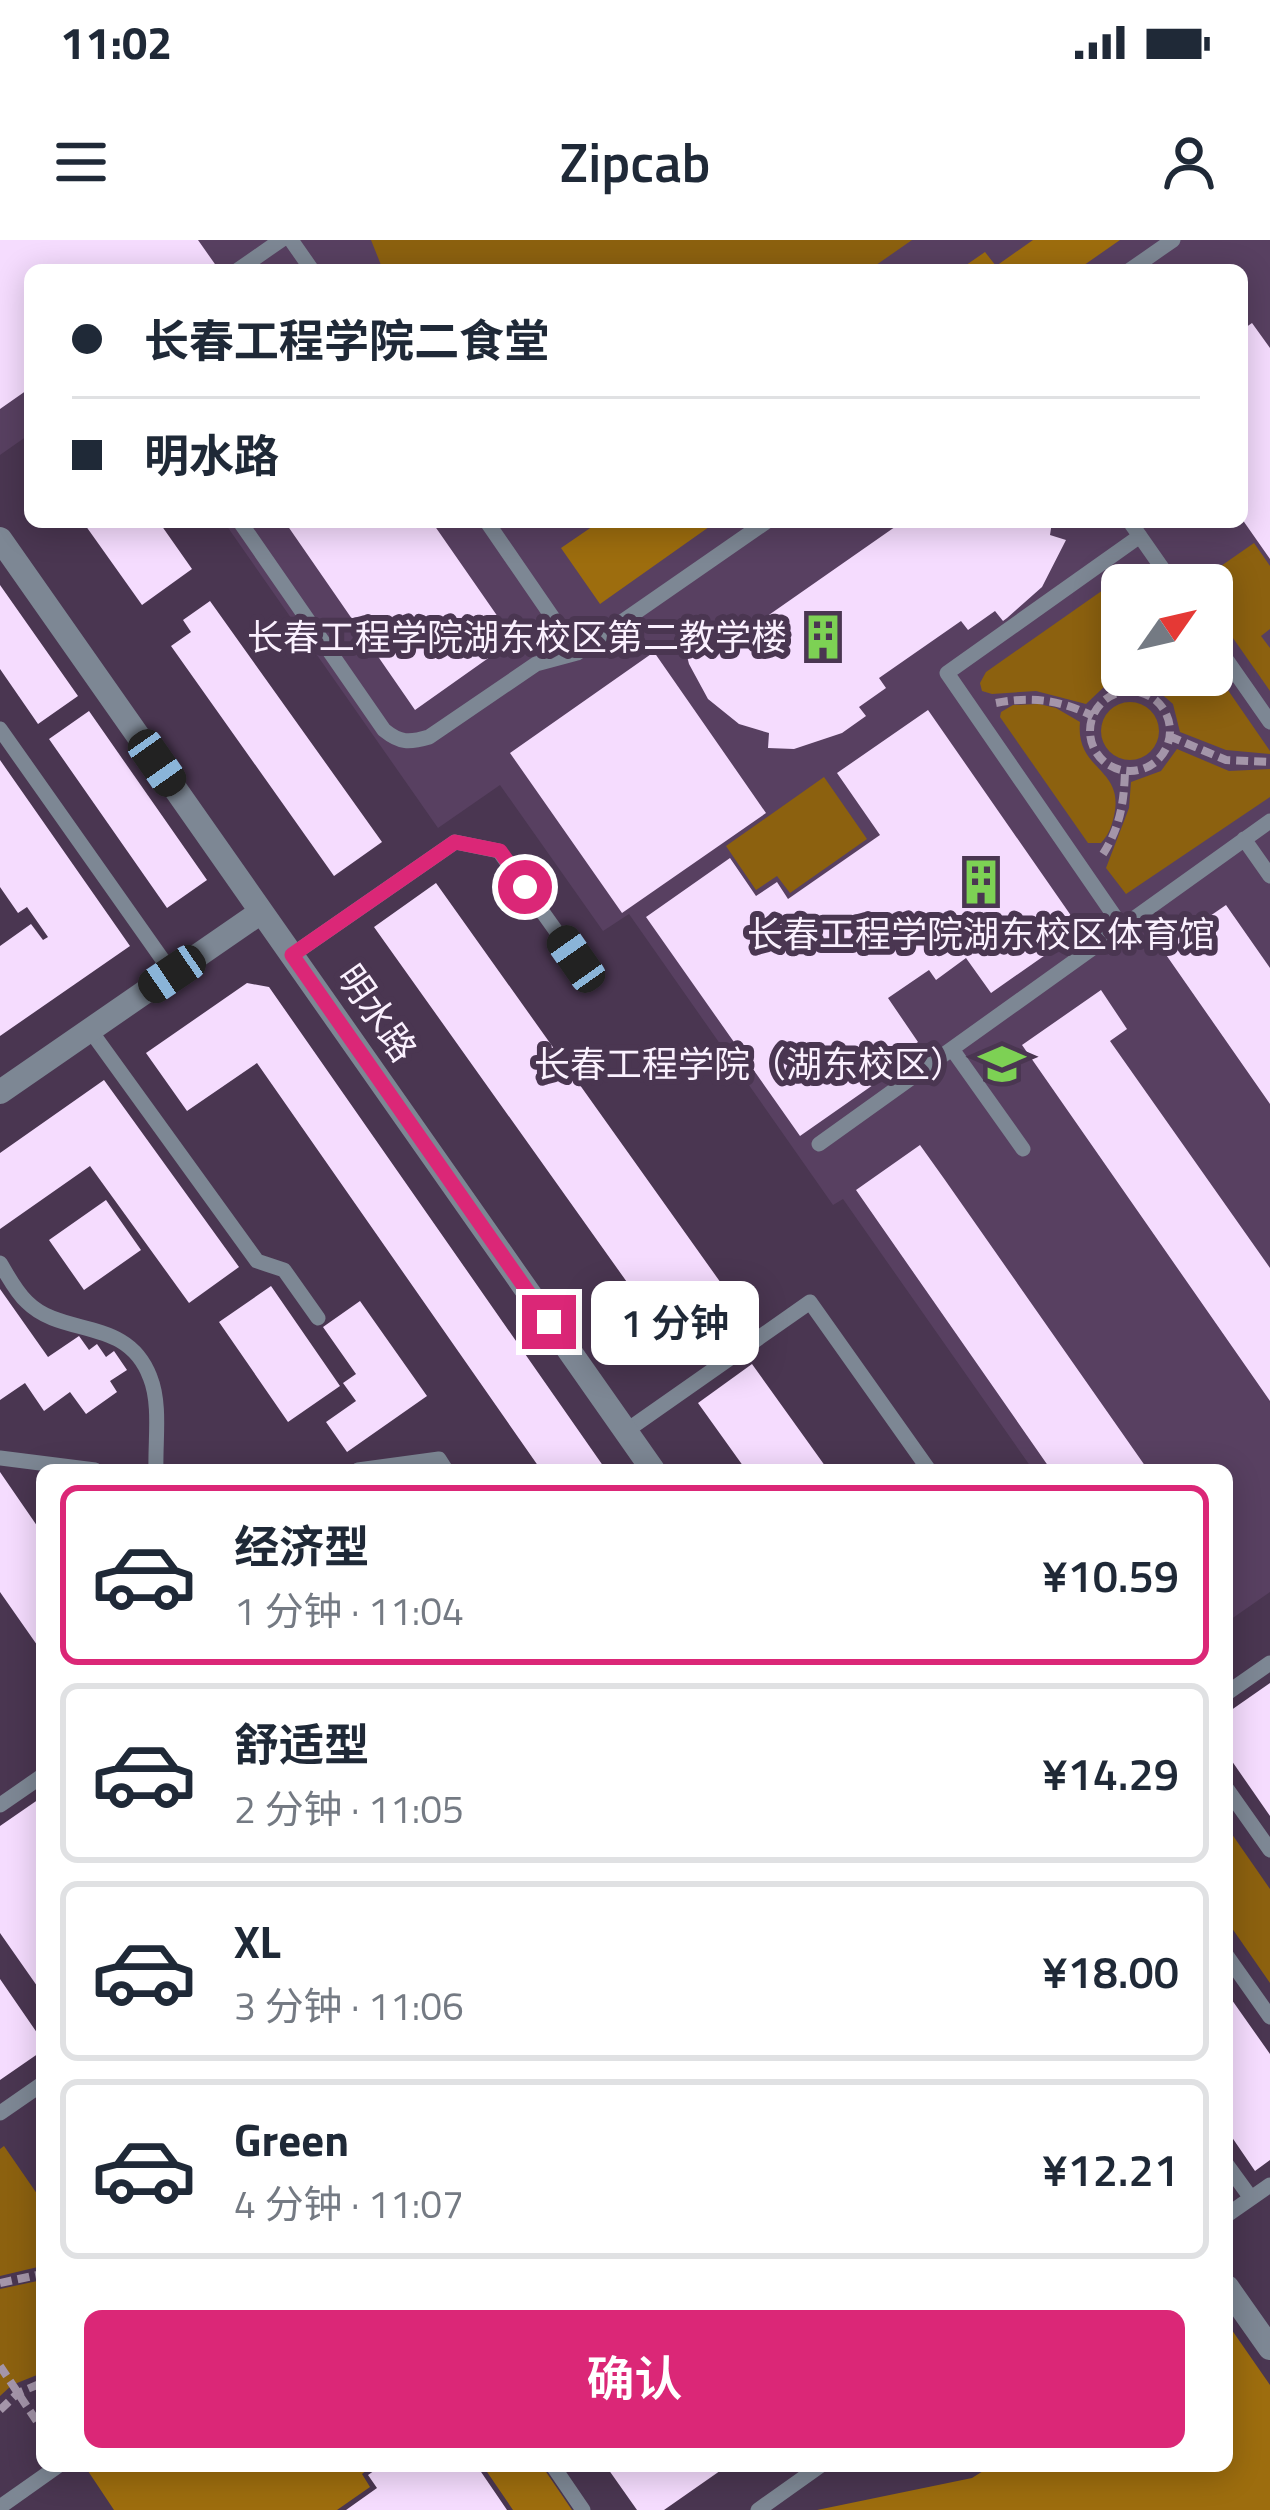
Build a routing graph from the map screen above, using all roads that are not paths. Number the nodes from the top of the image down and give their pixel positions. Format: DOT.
graph roads {
  1 [pos="281,240"];
  2 [pos="1173,240"];
  3 [pos="247,264"];
  4 [pos="1139,264"];
  5 [pos="244,528"];
  6 [pos="491,528"];
  7 [pos="757,528"];
  8 [pos="1135,529"];
  9 [pos="0,539"];
  10 [pos="1159,564"];
  11 [pos="578,653"];
  12 [pos="1233,669"];
  13 [pos="1270,722"];
  14 [pos="0,729"];
  15 [pos="1270,821"];
  16 [pos="1244,839"];
  17 [pos="1270,876"];
  18 [pos="261,912"];
  19 [pos="1122,927"];
  20 [pos="292,955"];
  21 [pos="576,959"];
  22 [pos="172,974"];
  23 [pos="90,1030"];
  24 [pos="952,1049"];
  25 [pos="0,1092"];
  26 [pos="819,1144"];
  27 [pos="1023,1149"];
  28 [pos="0,1264"];
  29 [pos="318,1318"];
  30 [pos="626,1431"];
  31 [pos="0,1458"];
  32 [pos="48,1464"];
  33 [pos="156,1464"];
  34 [pos="407,1464"];
  35 [pos="442,1464"];
  36 [pos="649,1464"];
  37 [pos="925,1464"];
  38 [pos="1270,1663"];
  39 [pos="1233,1689"];
  40 [pos="36,1780"];
  41 [pos="1233,1798"];
  42 [pos="0,1805"];
  43 [pos="1270,1850"];
  44 [pos="1233,1965"];
  45 [pos="1270,2017"];
  46 [pos="36,2088"];
  47 [pos="0,2113"];
  48 [pos="1233,2174"];
  49 [pos="1270,2185"];
  50 [pos="1250,2198"];
  51 [pos="1233,2211"];
  52 [pos="1233,2296"];
  53 [pos="1270,2348"];
  54 [pos="50,2472"];
  55 [pos="557,2472"];
  56 [pos="812,2472"];
  57 [pos="0,2507"];
  58 [pos="584,2510"];
  59 [pos="758,2510"];
  1 -- 3 [label="lane"];
  2 -- 4 [label="lane"];
  5 -- 11 [label="lane"];
  6 -- 11 [label="lane"];
  7 -- 11 [label="lane"];
  8 -- 10 [label="lane"];
  8 -- 19 [label="lane"];
  9 -- 18 [label="street, 明水路"];
  12 -- 13 [label="lane"];
  14 -- 22 [label="lane"];
  15 -- 16 [label="lane"];
  16 -- 17 [label="lane"];
  16 -- 19 [label="lane"];
  18 -- 20 [label="street, 明水路"];
  18 -- 22 [label="street"];
  19 -- 24 [label="lane"];
  20 -- 21 [label="lane"];
  20 -- 30 [label="street, 明水路"];
  22 -- 23 [label="street"];
  23 -- 25 [label="street"];
  23 -- 29 [label="lane"];
  24 -- 26 [label="lane"];
  24 -- 27 [label="lane"];
  28 -- 33 [label="lane"];
  30 -- 36 [label="street, 明水路"];
  30 -- 37 [label="lane"];
  31 -- 32 [label="lane"];
  34 -- 35 [label="lane"];
  38 -- 39 [label="lane"];
  40 -- 42 [label="lane"];
  41 -- 43 [label="lane"];
  44 -- 45 [label="lane"];
  46 -- 47 [label="lane"];
  48 -- 50 [label="lane"];
  49 -- 50 [label="lane"];
  50 -- 51 [label="lane"];
  52 -- 53 [label="street"];
  54 -- 57 [label="lane"];
  55 -- 58 [label="lane"];
  56 -- 59 [label="lane"];
}
